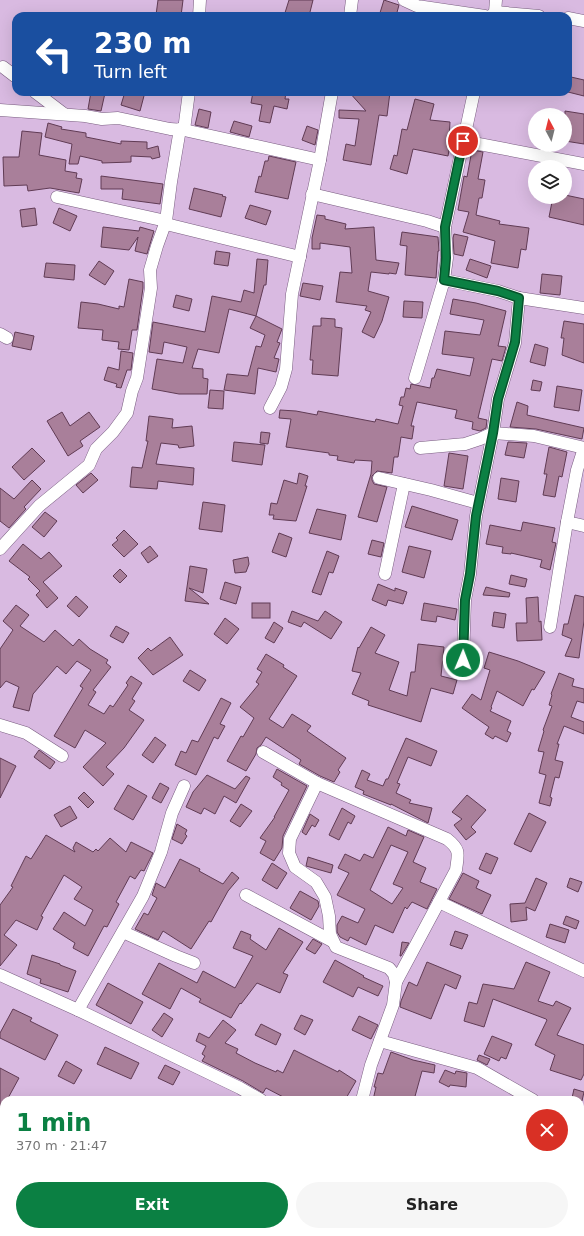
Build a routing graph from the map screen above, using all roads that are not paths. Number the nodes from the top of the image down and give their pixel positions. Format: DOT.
graph roads {
  1 [pos="200,0"];
  2 [pos="352,0"];
  3 [pos="404,0"];
  4 [pos="496,0"];
  5 [pos="199,12"];
  6 [pos="350,12"];
  7 [pos="466,12"];
  8 [pos="491,12"];
  9 [pos="572,19"];
  10 [pos="584,21"];
  11 [pos="3,67"];
  12 [pos="12,74"];
  13 [pos="40,96"];
  14 [pos="188,96"];
  15 [pos="331,96"];
  16 [pos="473,96"];
  17 [pos="0,110"];
  18 [pos="65,115"];
  19 [pos="182,129"];
  20 [pos="463,141"];
  21 [pos="320,160"];
  22 [pos="584,164"];
  23 [pos="312,194"];
  24 [pos="57,197"];
  25 [pos="166,223"];
  26 [pos="445,227"];
  27 [pos="300,257"];
  28 [pos="444,280"];
  29 [pos="519,298"];
  30 [pos="584,308"];
  31 [pos="415,378"];
  32 [pos="270,408"];
  33 [pos="493,433"];
  34 [pos="420,448"];
  35 [pos="584,448"];
  36 [pos="379,478"];
  37 [pos="404,484"];
  38 [pos="478,502"];
  39 [pos="567,522"];
  40 [pos="584,526"];
  41 [pos="0,549"];
  42 [pos="385,574"];
  43 [pos="550,627"];
  44 [pos="463,660"];
  45 [pos="0,725"];
  46 [pos="262,752"];
  47 [pos="62,756"];
  48 [pos="317,784"];
  49 [pos="184,786"];
  50 [pos="246,895"];
  51 [pos="439,902"];
  52 [pos="123,932"];
  53 [pos="332,941"];
  54 [pos="194,963"];
  55 [pos="584,971"];
  56 [pos="0,975"];
  57 [pos="396,982"];
  58 [pos="78,1010"];
  59 [pos="380,1041"];
  60 [pos="254,1096"];
  61 [pos="363,1096"];
  62 [pos="526,1096"];
  1 -- 5 [label="street"];
  2 -- 6 [label="street"];
  3 -- 7 [label="street"];
  4 -- 8 [label="street"];
  9 -- 10 [label="street"];
  11 -- 12 [label="street"];
  13 -- 18 [label="street"];
  14 -- 19 [label="street"];
  15 -- 21 [label="street"];
  16 -- 20 [label="street"];
  17 -- 18 [label="street"];
  18 -- 19 [label="street"];
  19 -- 21 [label="street"];
  19 -- 25 [label="street"];
  20 -- 22 [label="street"];
  20 -- 26 [label="street"];
  21 -- 23 [label="street"];
  23 -- 26 [label="street"];
  23 -- 27 [label="street"];
  24 -- 25 [label="street"];
  25 -- 27 [label="street"];
  25 -- 41 [label="street"];
  26 -- 28 [label="street"];
  27 -- 32 [label="street"];
  28 -- 29 [label="street"];
  28 -- 31 [label="street"];
  29 -- 30 [label="street"];
  29 -- 33 [label="street"];
  33 -- 34 [label="street"];
  33 -- 35 [label="street"];
  33 -- 38 [label="street"];
  35 -- 39 [label="street"];
  36 -- 37 [label="street"];
  37 -- 38 [label="street"];
  37 -- 42 [label="street"];
  38 -- 44 [label="street"];
  39 -- 40 [label="street"];
  39 -- 43 [label="street"];
  45 -- 47 [label="street"];
  46 -- 48 [label="street"];
  48 -- 51 [label="street"];
  48 -- 53 [label="street"];
  49 -- 52 [label="street"];
  50 -- 53 [label="street"];
  51 -- 55 [label="street"];
  51 -- 57 [label="street"];
  52 -- 54 [label="street"];
  52 -- 58 [label="street"];
  53 -- 57 [label="street"];
  56 -- 58 [label="street"];
  57 -- 59 [label="street"];
  58 -- 60 [label="street"];
  59 -- 61 [label="street"];
  59 -- 62 [label="street"];
}
